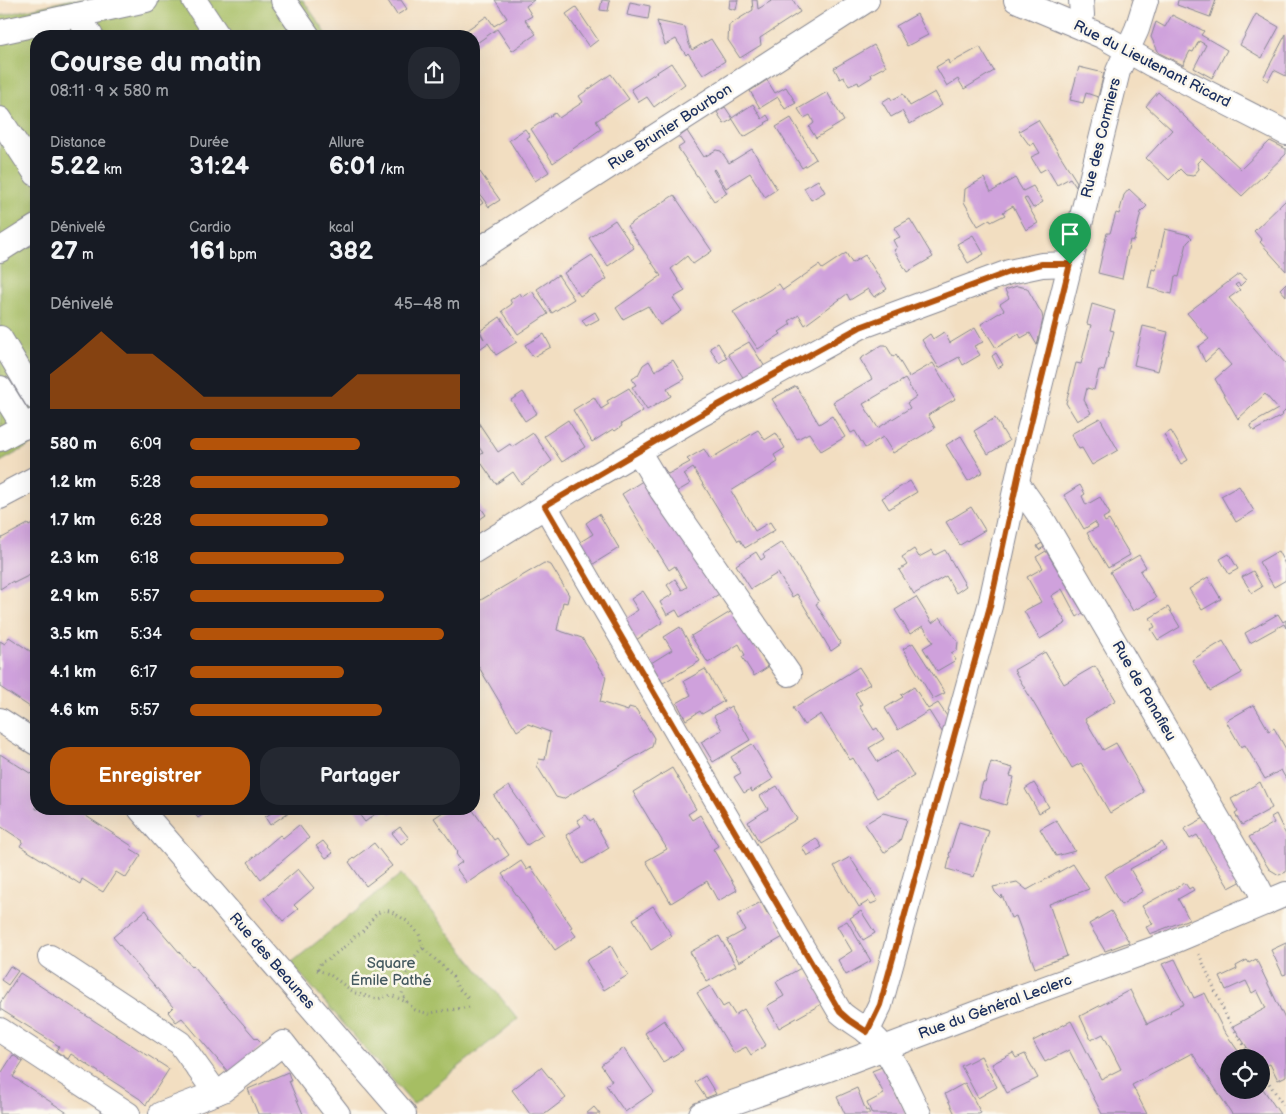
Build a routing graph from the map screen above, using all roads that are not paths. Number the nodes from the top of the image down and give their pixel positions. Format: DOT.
graph roads {
  1 [pos="146,0"];
  2 [pos="194,0"];
  3 [pos="283,0"];
  4 [pos="867,0"];
  5 [pos="1016,0"];
  6 [pos="1080,0"];
  7 [pos="1146,0"];
  8 [pos="77,15"];
  9 [pos="1078,25"];
  10 [pos="87,30"];
  11 [pos="214,30"];
  12 [pos="304,30"];
  13 [pos="0,32"];
  14 [pos="1127,50"];
  15 [pos="0,118"];
  16 [pos="1286,133"];
  17 [pos="30,165"];
  18 [pos="30,231"];
  19 [pos="480,249"];
  20 [pos="0,250"];
  21 [pos="1070,264"];
  22 [pos="0,338"];
  23 [pos="0,388"];
  24 [pos="30,388"];
  25 [pos="30,423"];
  26 [pos="0,439"];
  27 [pos="638,451"];
  28 [pos="30,481"];
  29 [pos="1017,483"];
  30 [pos="0,498"];
  31 [pos="545,506"];
  32 [pos="480,547"];
  33 [pos="789,674"];
  34 [pos="0,720"];
  35 [pos="30,739"];
  36 [pos="145,815"];
  37 [pos="1276,898"];
  38 [pos="50,957"];
  39 [pos="0,1030"];
  40 [pos="875,1040"];
  41 [pos="216,1093"];
  42 [pos="128,1114"];
  43 [pos="161,1114"];
  44 [pos="338,1114"];
  45 [pos="404,1114"];
  46 [pos="701,1114"];
  47 [pos="919,1114"];
  1 -- 8 [label="street"];
  2 -- 11 [label="street"];
  3 -- 12 [label="street"];
  4 -- 19 [label="street, Rue Brunier Bourbon"];
  5 -- 9 [label="street, Rue du Lieutenant Ricard"];
  6 -- 9 [label="street"];
  7 -- 14 [label="street, Rue des Cormiers"];
  8 -- 10 [label="street"];
  8 -- 13 [label="street"];
  9 -- 14 [label="street, Rue du Lieutenant Ricard"];
  14 -- 16 [label="street, Rue du Lieutenant Ricard"];
  14 -- 21 [label="street, Rue des Cormiers"];
  15 -- 17 [label="street"];
  18 -- 20 [label="street"];
  21 -- 27 [label="street"];
  21 -- 29 [label="street, Rue des Cormiers"];
  22 -- 24 [label="street"];
  23 -- 25 [label="street"];
  25 -- 26 [label="street"];
  27 -- 31 [label="street"];
  27 -- 33 [label="street"];
  28 -- 30 [label="street"];
  29 -- 37 [label="street, Rue de Panafieu"];
  29 -- 40 [label="street, Rue des Cormiers"];
  31 -- 32 [label="street"];
  31 -- 40 [label="street"];
  34 -- 35 [label="street"];
  36 -- 45 [label="street, Rue des Beaunes"];
  37 -- 40 [label="street, Rue du Général Leclerc"];
  38 -- 41 [label="street"];
  39 -- 42 [label="street"];
  40 -- 46 [label="street, Rue du Général Leclerc"];
  40 -- 47 [label="street"];
  41 -- 43 [label="street"];
  41 -- 44 [label="street"];
}
